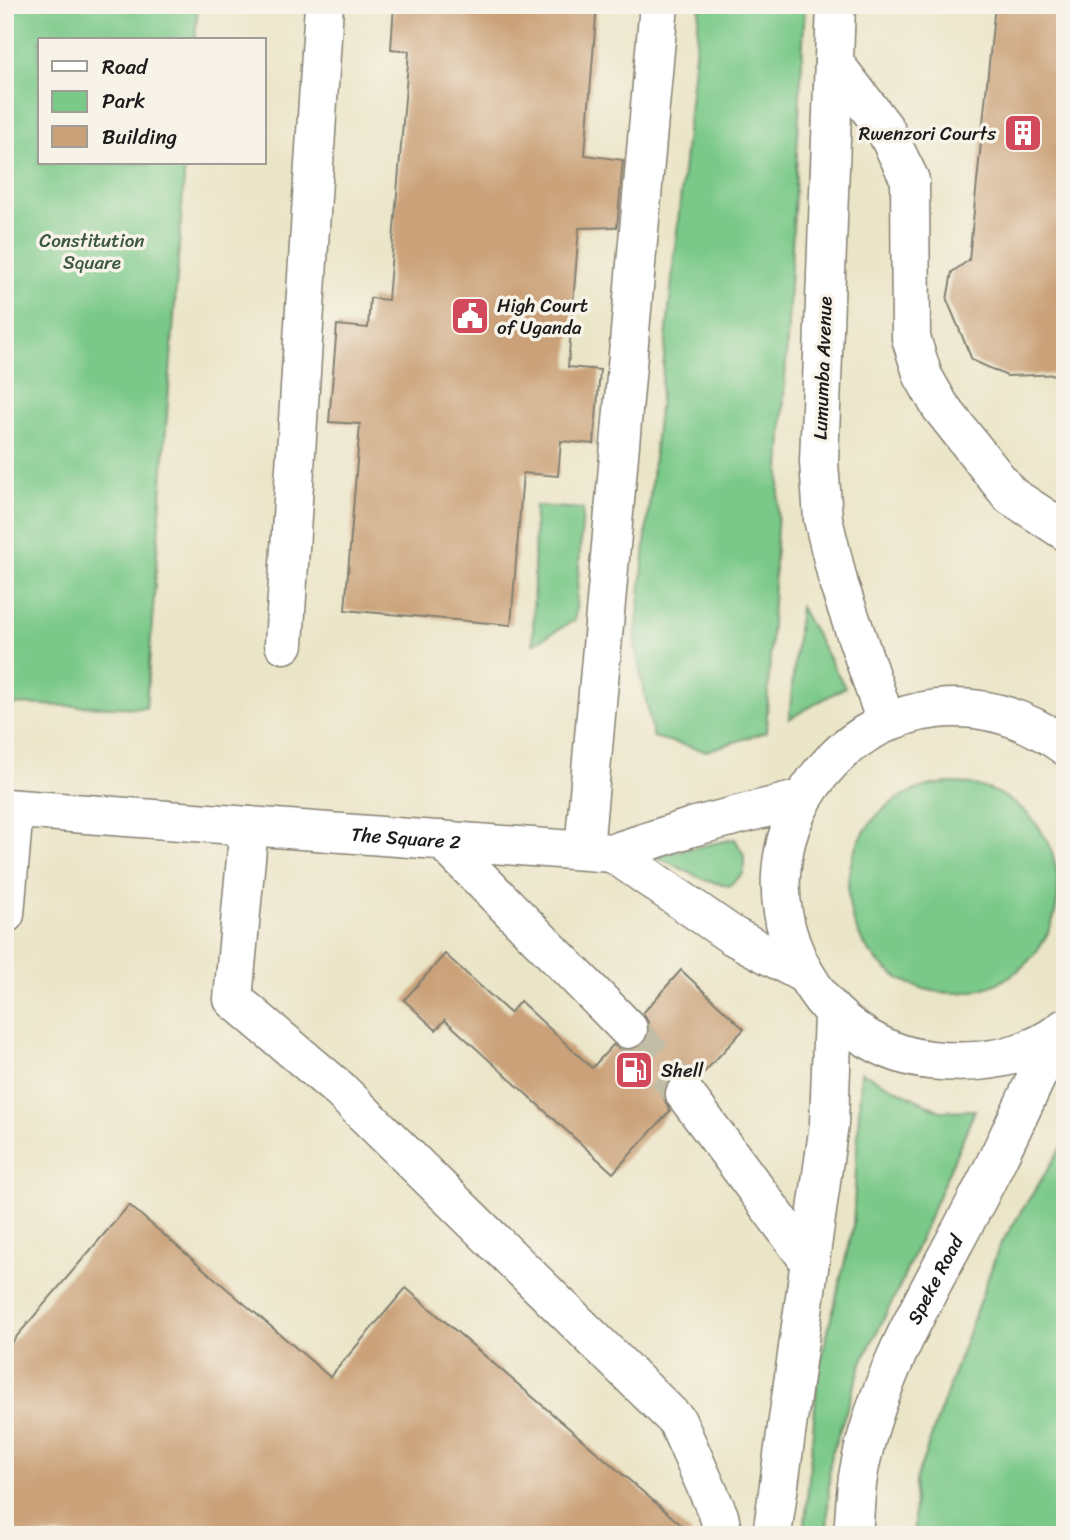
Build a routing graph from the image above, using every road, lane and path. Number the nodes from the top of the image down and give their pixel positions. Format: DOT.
graph roads {
  1 [pos="324,5"];
  2 [pos="659,5"];
  3 [pos="836,5"];
  4 [pos="834,63"];
  5 [pos="1065,531"];
  6 [pos="284,644"];
  7 [pos="886,722"];
  8 [pos="1058,732"];
  9 [pos="801,799"];
  10 [pos="10,809"];
  11 [pos="249,826"];
  12 [pos="442,840"];
  13 [pos="599,851"];
  14 [pos="5,914"];
  15 [pos="802,973"];
  16 [pos="833,1013"];
  17 [pos="628,1029"];
  18 [pos="1060,1031"];
  19 [pos="685,1094"];
  20 [pos="810,1262"];
  21 [pos="723,1535"];
  22 [pos="772,1535"];
  23 [pos="853,1535"];
  1 -- 6 [label="main road"];
  2 -- 13 [label="main road"];
  3 -- 4 [label="main road, Lumumba Avenue"];
  4 -- 5 [label="main road"];
  4 -- 7 [label="main road, Lumumba Avenue"];
  7 -- 8 [label="main road"];
  7 -- 9 [label="main road"];
  9 -- 13 [label="main road, The Square 2"];
  9 -- 15 [label="main road"];
  10 -- 11 [label="main road, The Square 2"];
  10 -- 14 [label="main road"];
  11 -- 12 [label="main road, The Square 2"];
  11 -- 21 [label="main road"];
  12 -- 13 [label="main road, The Square 2"];
  12 -- 17 [label="main road"];
  13 -- 15 [label="main road"];
  15 -- 16 [label="main road"];
  16 -- 18 [label="main road"];
  16 -- 20 [label="main road"];
  18 -- 23 [label="main road, Speke Road"];
  19 -- 20 [label="main road"];
  20 -- 22 [label="main road"];
}
